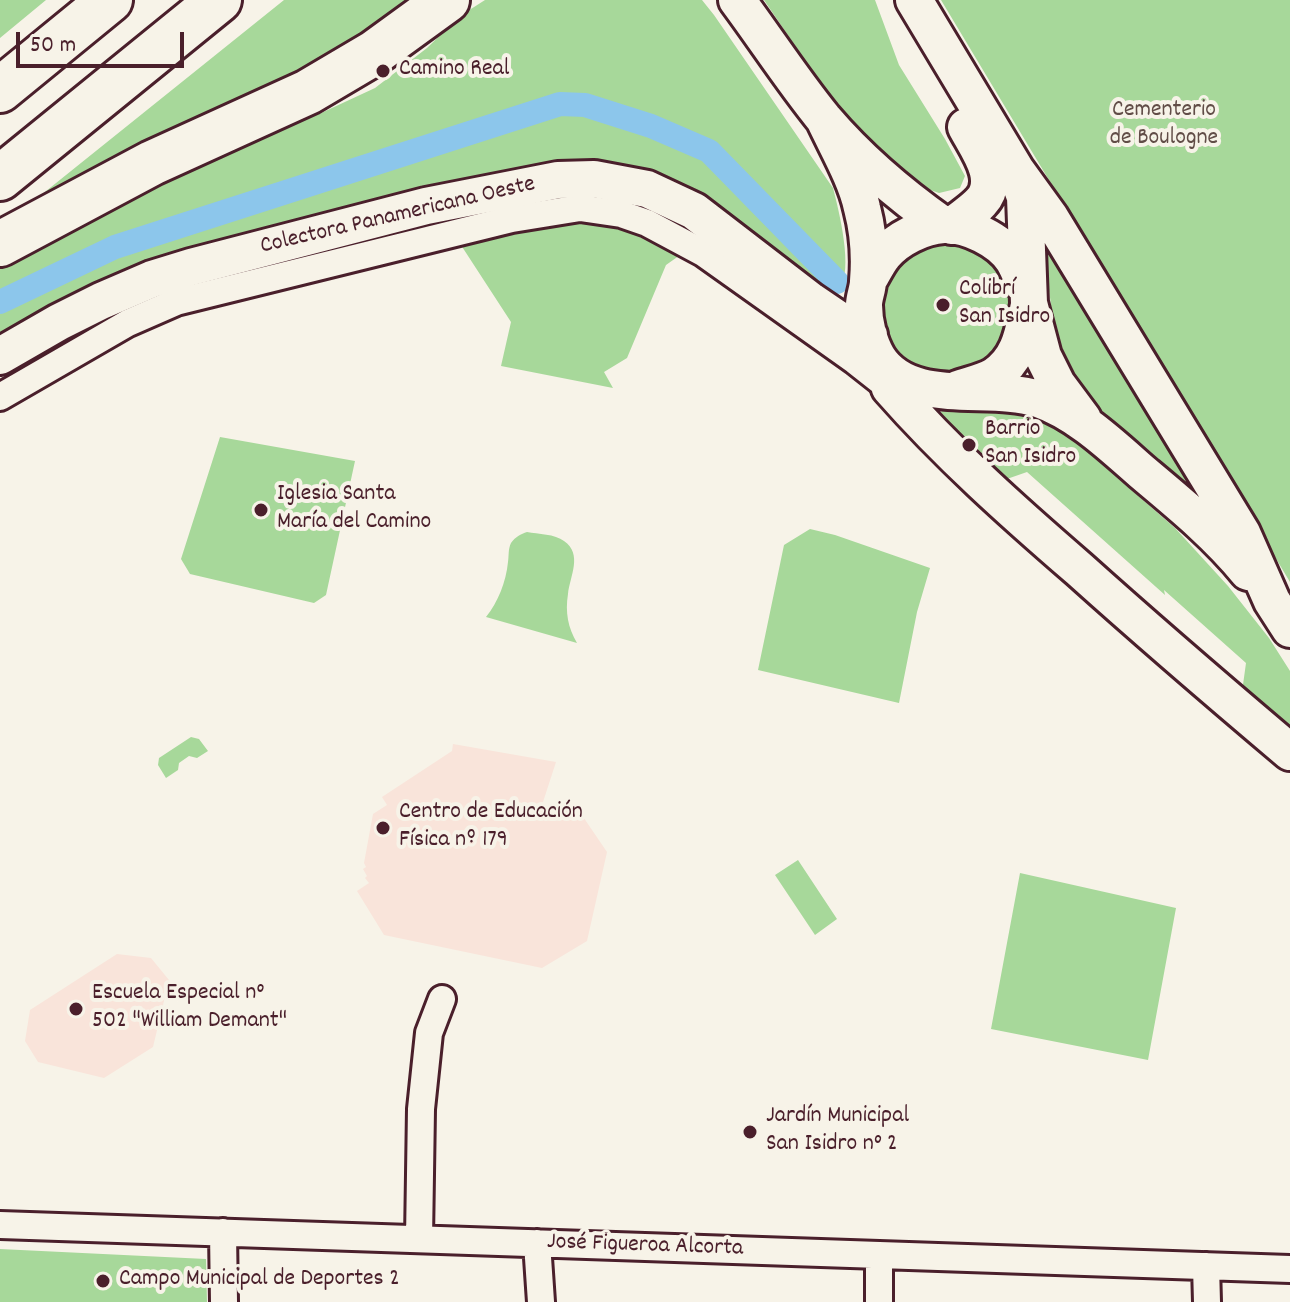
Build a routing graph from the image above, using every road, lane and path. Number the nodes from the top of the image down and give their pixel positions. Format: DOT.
graph roads {
  1 [pos="110,0"];
  2 [pos="219,0"];
  3 [pos="447,0"];
  4 [pos="737,0"];
  5 [pos="895,0"];
  6 [pos="914,0"];
  7 [pos="0,90"];
  8 [pos="824,119"];
  9 [pos="1016,170"];
  10 [pos="0,178"];
  11 [pos="947,225"];
  12 [pos="0,244"];
  13 [pos="868,281"];
  14 [pos="1028,297"];
  15 [pos="862,348"];
  16 [pos="0,356"];
  17 [pos="892,382"];
  18 [pos="953,391"];
  19 [pos="0,397"];
  20 [pos="1089,426"];
  21 [pos="1281,615"];
  22 [pos="1290,752"];
  23 [pos="442,999"];
  24 [pos="0,1225"];
  25 [pos="223,1232"];
  26 [pos="419,1239"];
  27 [pos="537,1243"];
  28 [pos="879,1255"];
  29 [pos="1206,1266"];
  30 [pos="1290,1269"];
  31 [pos="224,1302"];
  32 [pos="541,1302"];
  33 [pos="879,1302"];
  34 [pos="1207,1302"];
  1 -- 7 [label="highway"];
  2 -- 10 [label="highway"];
  3 -- 12 [label="highway"];
  4 -- 8 [label="street"];
  5 -- 11 [label="street"];
  6 -- 9 [label="street"];
  8 -- 11 [label="street"];
  8 -- 13 [label="street"];
  9 -- 14 [label="street"];
  9 -- 21 [label="street"];
  11 -- 13 [label="street"];
  11 -- 14 [label="street"];
  13 -- 15 [label="street"];
  14 -- 18 [label="street"];
  14 -- 20 [label="street"];
  15 -- 16 [label="street, Colectora Panamericana Oeste"];
  15 -- 17 [label="street"];
  15 -- 19 [label="street"];
  17 -- 18 [label="street"];
  17 -- 22 [label="street"];
  18 -- 20 [label="street"];
  20 -- 21 [label="street"];
  23 -- 26 [label="street"];
  24 -- 25 [label="street, José Figueroa Alcorta"];
  25 -- 26 [label="street, José Figueroa Alcorta"];
  25 -- 31 [label="street"];
  26 -- 27 [label="street, José Figueroa Alcorta"];
  27 -- 28 [label="street, José Figueroa Alcorta"];
  27 -- 32 [label="street"];
  28 -- 29 [label="street, José Figueroa Alcorta"];
  28 -- 33 [label="street"];
  29 -- 30 [label="street, José Figueroa Alcorta"];
  29 -- 34 [label="street"];
}
